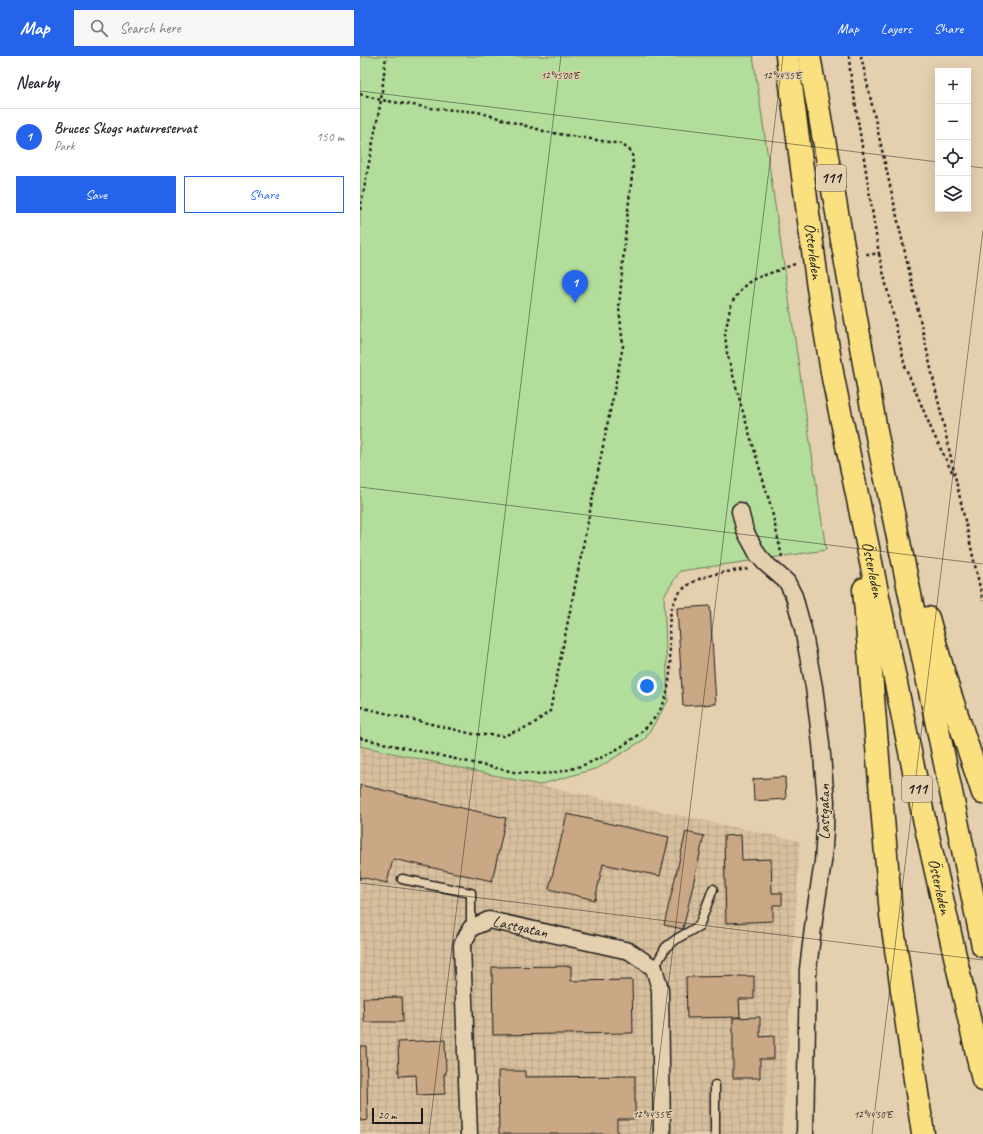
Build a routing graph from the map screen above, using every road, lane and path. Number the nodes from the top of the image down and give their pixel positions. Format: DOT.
graph roads {
  1 [pos="386,56"];
  2 [pos="787,56"];
  3 [pos="809,56"];
  4 [pos="849,56"];
  5 [pos="861,56"];
  6 [pos="360,94"];
  7 [pos="381,100"];
  8 [pos="360,210"];
  9 [pos="865,254"];
  10 [pos="879,254"];
  11 [pos="797,263"];
  12 [pos="877,436"];
  13 [pos="955,478"];
  14 [pos="857,496"];
  15 [pos="740,511"];
  16 [pos="769,566"];
  17 [pos="787,582"];
  18 [pos="981,584"];
  19 [pos="983,601"];
  20 [pos="360,707"];
  21 [pos="360,738"];
  22 [pos="983,792"];
  23 [pos="402,879"];
  24 [pos="713,889"];
  25 [pos="471,928"];
  26 [pos="983,946"];
  27 [pos="654,968"];
  28 [pos="983,1080"];
  29 [pos="715,1085"];
  30 [pos="469,1134"];
  31 [pos="662,1134"];
  32 [pos="714,1134"];
  33 [pos="805,1134"];
  34 [pos="923,1134"];
  1 -- 7 [label="path"];
  2 -- 14 [label="main road, Österleden / 111"];
  3 -- 12 [label="main road, Österleden / 111"];
  4 -- 10 [label="path"];
  5 -- 13 [label="path"];
  6 -- 7 [label="path"];
  7 -- 8 [label="path"];
  7 -- 20 [label="path"];
  9 -- 10 [label="path"];
  10 -- 13 [label="path"];
  11 -- 17 [label="path"];
  12 -- 22 [label="main road"];
  12 -- 26 [label="main road, Österleden / 111"];
  13 -- 18 [label="path"];
  14 -- 28 [label="main road, Österleden / 111"];
  14 -- 34 [label="main road"];
  15 -- 16 [label="street, Lastgatan"];
  16 -- 17 [label="street, Lastgatan"];
  16 -- 21 [label="path"];
  17 -- 33 [label="street, Lastgatan"];
  18 -- 19 [label="path"];
  23 -- 25 [label="lane"];
  24 -- 27 [label="lane"];
  25 -- 27 [label="street, Lastgatan"];
  25 -- 30 [label="street, Lastgatan"];
  27 -- 31 [label="street"];
  29 -- 32 [label="lane"];
}
